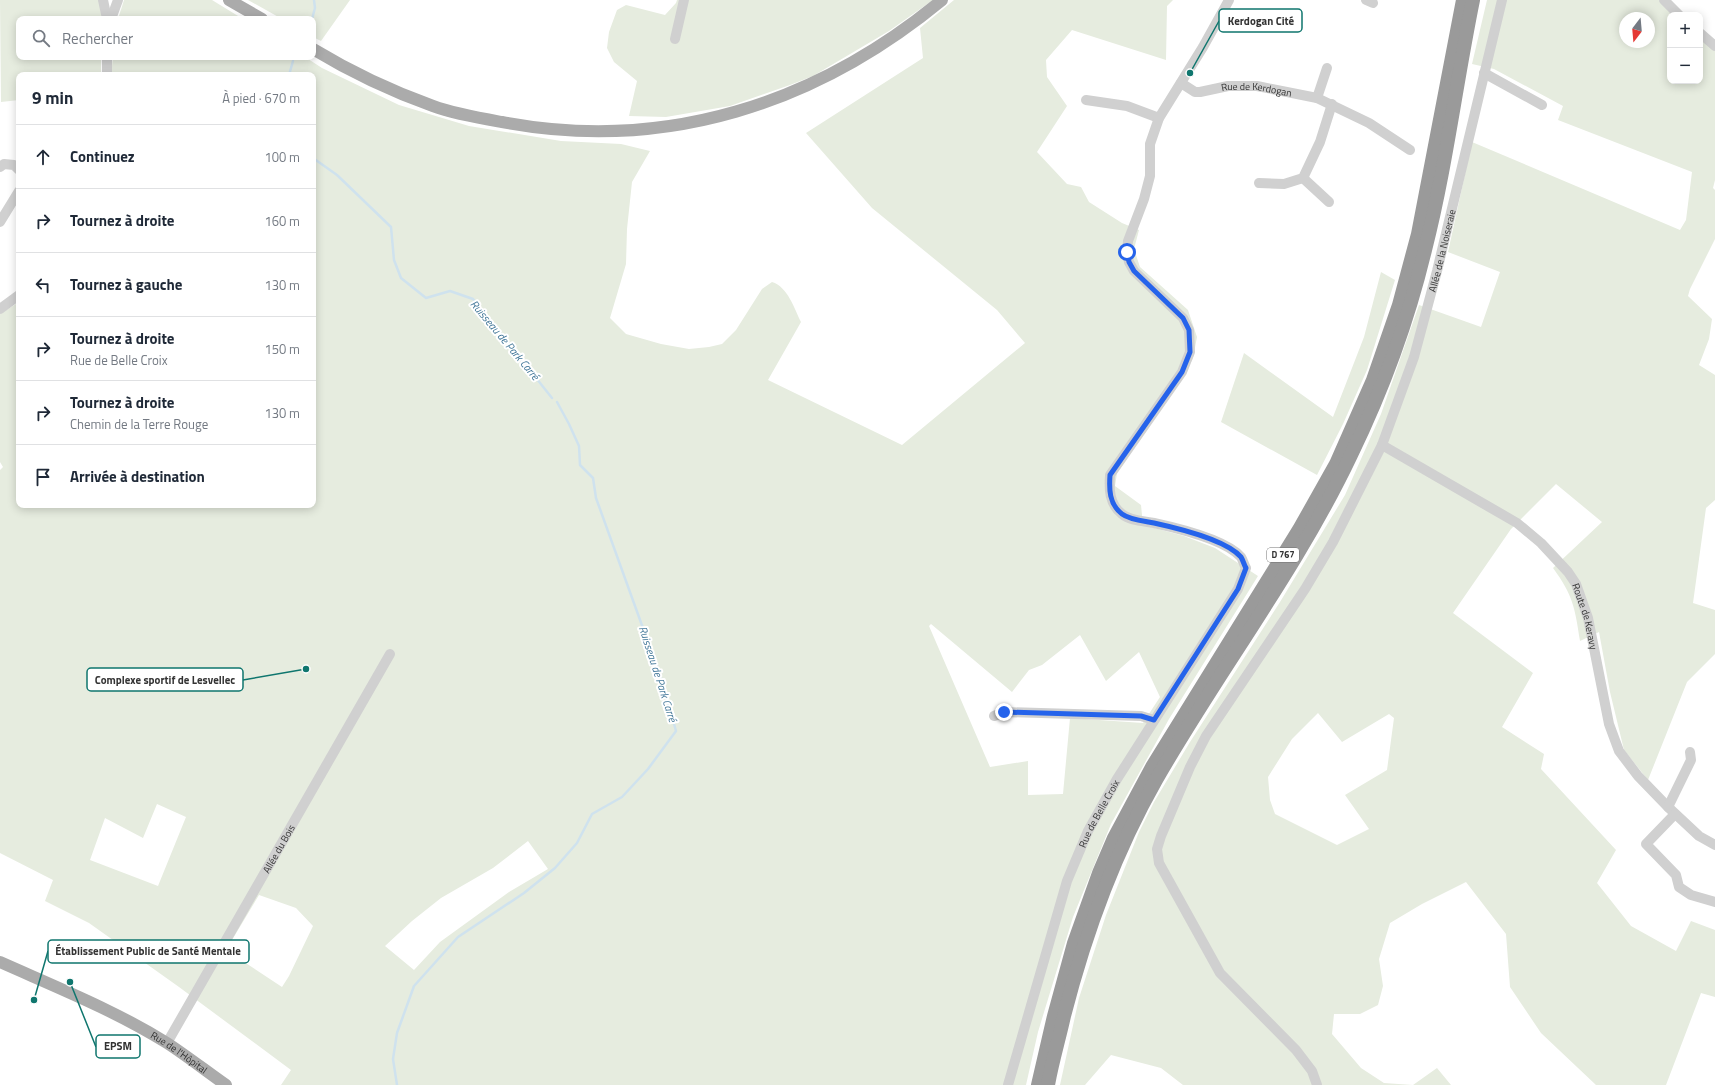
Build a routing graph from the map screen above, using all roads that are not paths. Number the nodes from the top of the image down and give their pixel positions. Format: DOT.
graph roads {
  1 [pos="103,0"];
  2 [pos="118,0"];
  3 [pos="229,0"];
  4 [pos="684,0"];
  5 [pos="942,0"];
  6 [pos="1230,0"];
  7 [pos="1463,0"];
  8 [pos="1473,0"];
  9 [pos="1502,0"];
  10 [pos="1664,0"];
  11 [pos="1676,12"];
  12 [pos="106,16"];
  13 [pos="112,16"];
  14 [pos="257,16"];
  15 [pos="1703,36"];
  16 [pos="675,39"];
  17 [pos="1715,46"];
  18 [pos="316,51"];
  19 [pos="107,60"];
  20 [pos="1327,68"];
  21 [pos="107,72"];
  22 [pos="1484,73"];
  23 [pos="1181,83"];
  24 [pos="1317,98"];
  25 [pos="1086,100"];
  26 [pos="1332,104"];
  27 [pos="1542,105"];
  28 [pos="1159,118"];
  29 [pos="1410,150"];
  30 [pos="0,167"];
  31 [pos="16,167"];
  32 [pos="1303,178"];
  33 [pos="1259,183"];
  34 [pos="16,196"];
  35 [pos="1329,202"];
  36 [pos="0,222"];
  37 [pos="16,297"];
  38 [pos="0,309"];
  39 [pos="1382,445"];
  40 [pos="390,654"];
  41 [pos="994,716"];
  42 [pos="1154,720"];
  43 [pos="1690,752"];
  44 [pos="1671,811"];
  45 [pos="1715,845"];
  46 [pos="1715,902"];
  47 [pos="0,962"];
  48 [pos="167,1043"];
  49 [pos="226,1085"];
  50 [pos="1008,1085"];
  51 [pos="1038,1085"];
  52 [pos="1048,1085"];
  53 [pos="1317,1085"];
  1 -- 12 [label="street"];
  2 -- 13 [label="street"];
  3 -- 14 [label="main road"];
  4 -- 16 [label="street"];
  5 -- 18 [label="main road"];
  6 -- 23 [label="street"];
  7 -- 51 [label="highway, D 767"];
  8 -- 52 [label="highway, D 767"];
  9 -- 22 [label="street, Allée de la Noiseraie"];
  10 -- 11 [label="street"];
  15 -- 17 [label="street"];
  19 -- 21 [label="street"];
  20 -- 24 [label="street"];
  22 -- 27 [label="street"];
  22 -- 39 [label="street, Allée de la Noiseraie"];
  23 -- 24 [label="street, Rue de Kerdogan"];
  23 -- 28 [label="street"];
  24 -- 26 [label="street, Rue de Kerdogan"];
  25 -- 28 [label="street"];
  26 -- 29 [label="street, Rue de Kerdogan"];
  26 -- 32 [label="street"];
  28 -- 42 [label="street, Rue de Belle Croix"];
  30 -- 31 [label="street"];
  32 -- 33 [label="street"];
  32 -- 35 [label="street"];
  34 -- 36 [label="street"];
  37 -- 38 [label="street"];
  39 -- 44 [label="street, Route de Keravy"];
  39 -- 53 [label="street, Allée de la Noiseraie"];
  40 -- 48 [label="street, Allée du Bois"];
  41 -- 42 [label="street"];
  42 -- 50 [label="street, Rue de Belle Croix"];
  43 -- 44 [label="street"];
  44 -- 45 [label="street, Route de Keravy"];
  44 -- 46 [label="street"];
  47 -- 48 [label="main road, Rue de l'Hôpital"];
  48 -- 49 [label="main road, Rue de l'Hôpital"];
}
